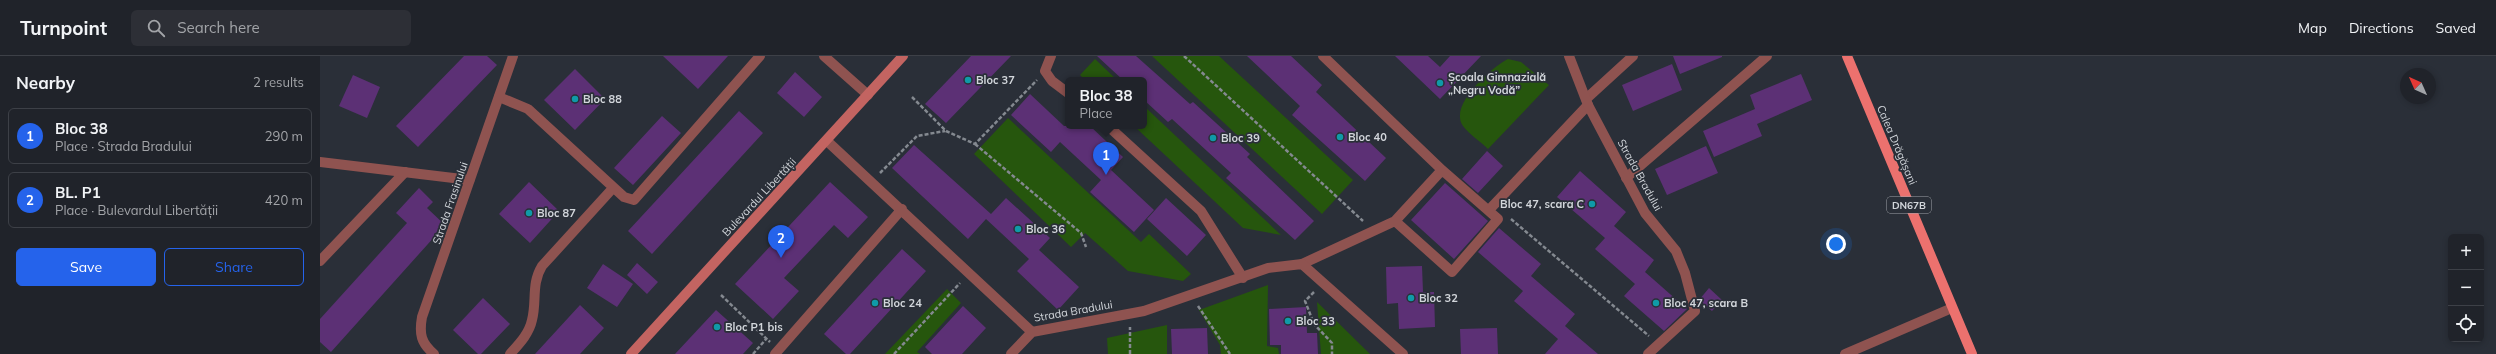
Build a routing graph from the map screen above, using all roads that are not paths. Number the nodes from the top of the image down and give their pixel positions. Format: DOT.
graph roads {
  1 [pos="513,56"];
  2 [pos="760,56"];
  3 [pos="824,56"];
  4 [pos="903,56"];
  5 [pos="1051,56"];
  6 [pos="1323,56"];
  7 [pos="1569,56"];
  8 [pos="1634,56"];
  9 [pos="1767,56"];
  10 [pos="1847,56"];
  11 [pos="894,60"];
  12 [pos="1065,91"];
  13 [pos="868,95"];
  14 [pos="499,97"];
  15 [pos="1587,102"];
  16 [pos="1111,129"];
  17 [pos="827,141"];
  18 [pos="320,162"];
  19 [pos="1442,170"];
  20 [pos="405,172"];
  21 [pos="1626,178"];
  22 [pos="470,180"];
  23 [pos="613,188"];
  24 [pos="1491,207"];
  25 [pos="902,209"];
  26 [pos="1395,221"];
  27 [pos="320,261"];
  28 [pos="1302,264"];
  29 [pos="1243,278"];
  30 [pos="1952,308"];
  31 [pos="1032,332"];
  32 [pos="777,352"];
  33 [pos="434,354"];
  34 [pos="510,354"];
  35 [pos="632,354"];
  36 [pos="1011,354"];
  37 [pos="1403,354"];
  38 [pos="1648,354"];
  39 [pos="1845,354"];
  40 [pos="1972,354"];
  1 -- 14 [label="street, Strada Frasinului"];
  2 -- 23 [label="street"];
  3 -- 13 [label="street"];
  4 -- 11 [label="main road, Bulevardul Libertății"];
  5 -- 12 [label="street"];
  6 -- 19 [label="street"];
  7 -- 15 [label="street, Strada Bradului"];
  8 -- 15 [label="street"];
  9 -- 21 [label="street"];
  10 -- 30 [label="main road, Calea Drăgășani / DN67B"];
  11 -- 13 [label="main road, Bulevardul Libertății"];
  13 -- 17 [label="main road, Bulevardul Libertății"];
  14 -- 22 [label="street, Strada Frasinului"];
  14 -- 23 [label="street"];
  15 -- 21 [label="street, Strada Bradului"];
  15 -- 24 [label="street"];
  16 -- 29 [label="street"];
  17 -- 25 [label="street, Strada Bradului"];
  17 -- 35 [label="main road, Bulevardul Libertății"];
  18 -- 20 [label="street"];
  19 -- 24 [label="street"];
  19 -- 26 [label="street"];
  20 -- 22 [label="street"];
  20 -- 27 [label="street"];
  21 -- 38 [label="street, Strada Bradului"];
  22 -- 33 [label="street, Strada Frasinului"];
  23 -- 34 [label="street"];
  24 -- 26 [label="street"];
  25 -- 31 [label="street, Strada Bradului"];
  25 -- 32 [label="street"];
  26 -- 28 [label="street, Strada Bradului"];
  28 -- 29 [label="street, Strada Bradului"];
  28 -- 37 [label="street"];
  29 -- 31 [label="street, Strada Bradului"];
  30 -- 39 [label="street"];
  30 -- 40 [label="main road, Calea Drăgășani / DN67B"];
  31 -- 36 [label="street"];
}
